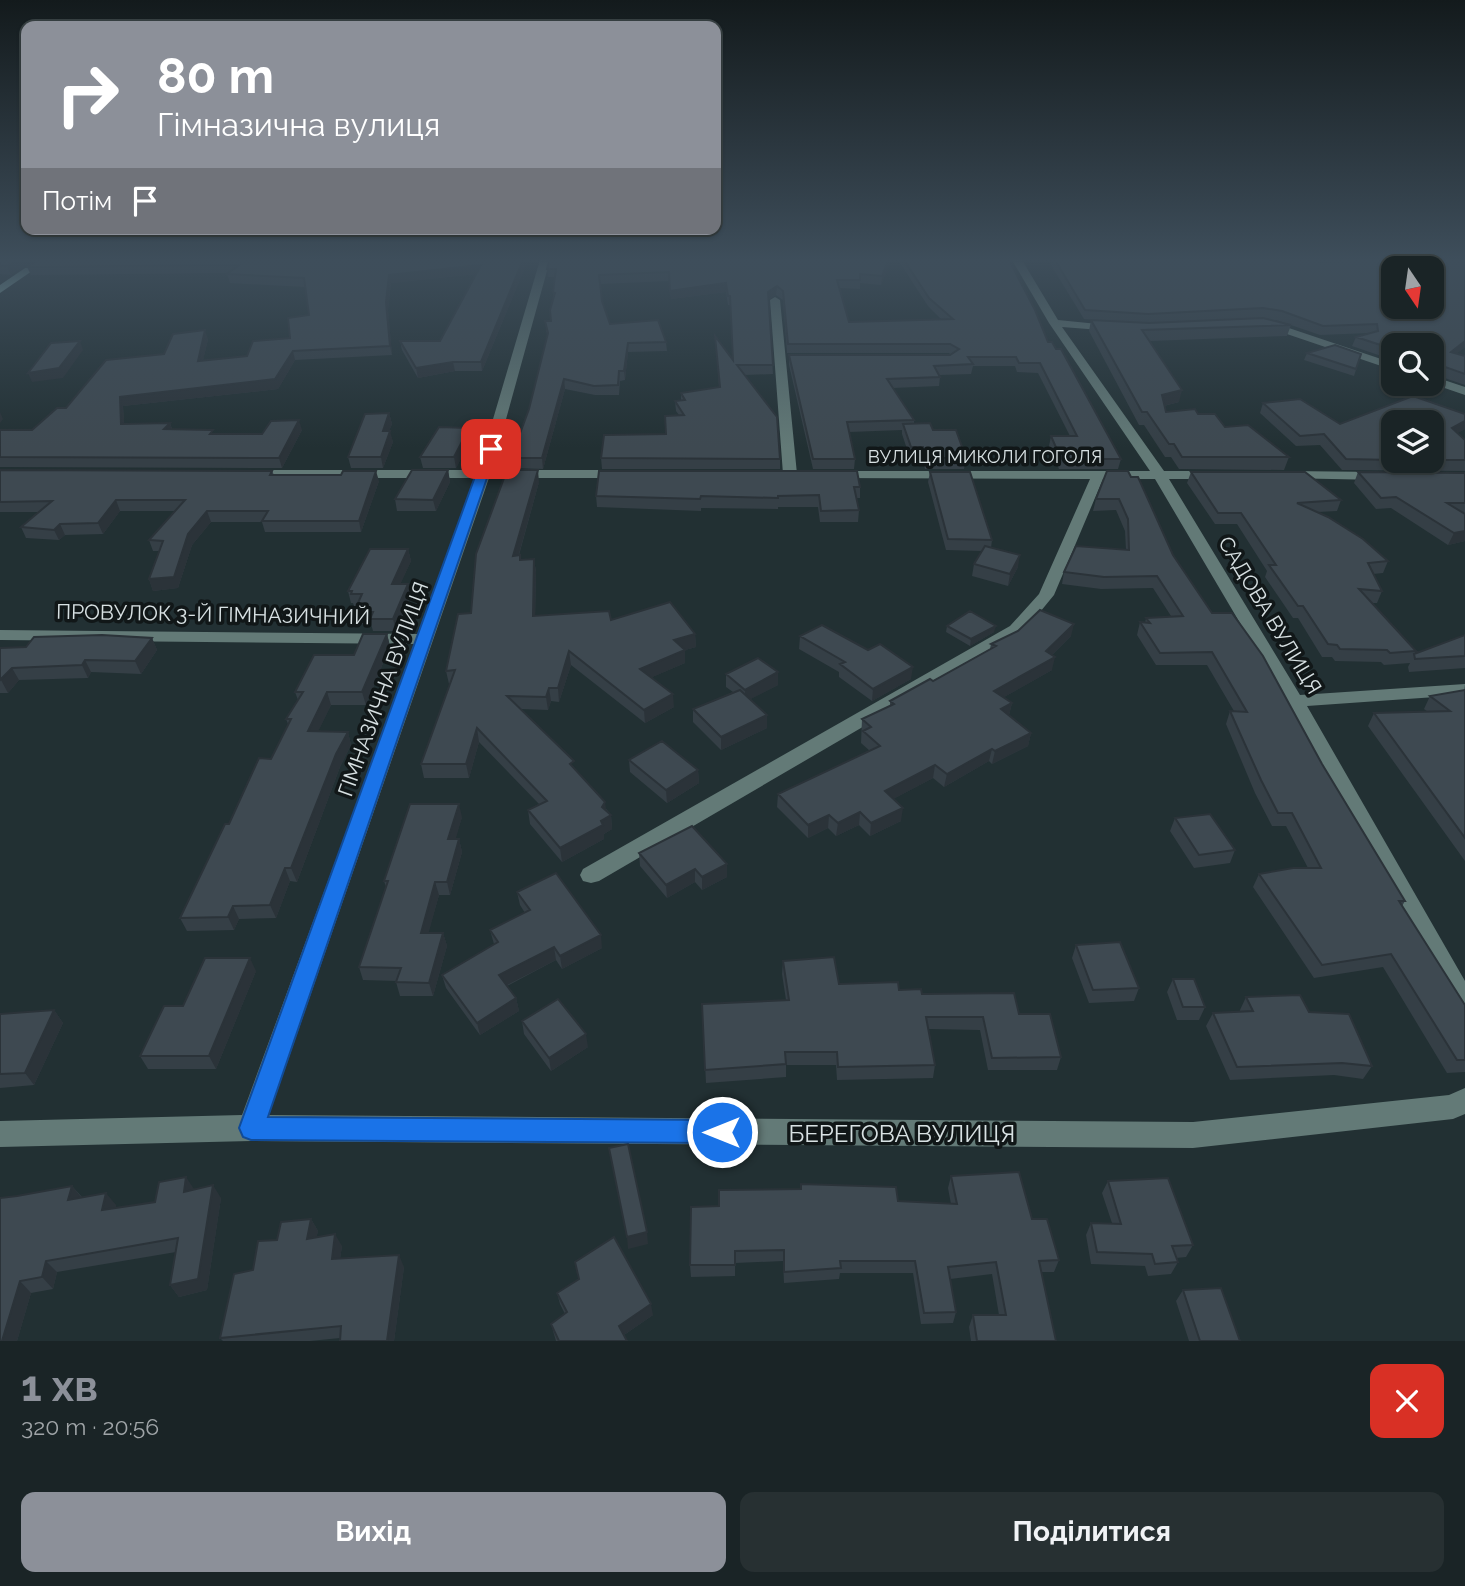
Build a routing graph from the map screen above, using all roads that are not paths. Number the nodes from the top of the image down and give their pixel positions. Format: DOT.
graph roads {
  1 [pos="527,323"];
  2 [pos="779,323"];
  3 [pos="1054,323"];
  4 [pos="1258,323"];
  5 [pos="1120,329"];
  6 [pos="1381,364"];
  7 [pos="1444,384"];
  8 [pos="1465,391"];
  9 [pos="235,474"];
  10 [pos="484,474"];
  11 [pos="637,474"];
  12 [pos="1160,474"];
  13 [pos="1098,475"];
  14 [pos="1229,475"];
  15 [pos="1270,475"];
  16 [pos="1396,476"];
  17 [pos="0,635"];
  18 [pos="425,639"];
  19 [pos="1464,689"];
  20 [pos="1295,701"];
  21 [pos="591,875"];
  22 [pos="1465,1003"];
  23 [pos="1465,1100"];
  24 [pos="251,1128"];
  25 [pos="0,1134"];
  1 -- 10 [label="street, ГІМНАЗИЧНА ВУЛИЦЯ"];
  2 -- 13 [label="street, ВУЛИЦЯ МИКОЛИ ГОГОЛЯ"];
  3 -- 5 [label="street"];
  3 -- 12 [label="street, САДОВА ВУЛИЦЯ"];
  4 -- 6 [label="street"];
  7 -- 8 [label="street"];
  9 -- 10 [label="street"];
  10 -- 11 [label="street"];
  10 -- 18 [label="street, ГІМНАЗИЧНА ВУЛИЦЯ"];
  12 -- 13 [label="street, ВУЛИЦЯ МИКОЛИ ГОГОЛЯ"];
  12 -- 14 [label="street, ВУЛИЦЯ МИКОЛИ ГОГОЛЯ"];
  12 -- 20 [label="street, САДОВА ВУЛИЦЯ"];
  13 -- 21 [label="street"];
  15 -- 16 [label="street"];
  17 -- 18 [label="street, ПРОВУЛОК 3-Й ГІМНАЗИЧНИЙ"];
  18 -- 24 [label="street, ГІМНАЗИЧНА ВУЛИЦЯ"];
  19 -- 20 [label="street"];
  20 -- 22 [label="street, САДОВА ВУЛИЦЯ"];
  23 -- 24 [label="street, БЕРЕГОВА ВУЛИЦЯ"];
  24 -- 25 [label="street, БЕРЕГОВА ВУЛИЦЯ"];
}
